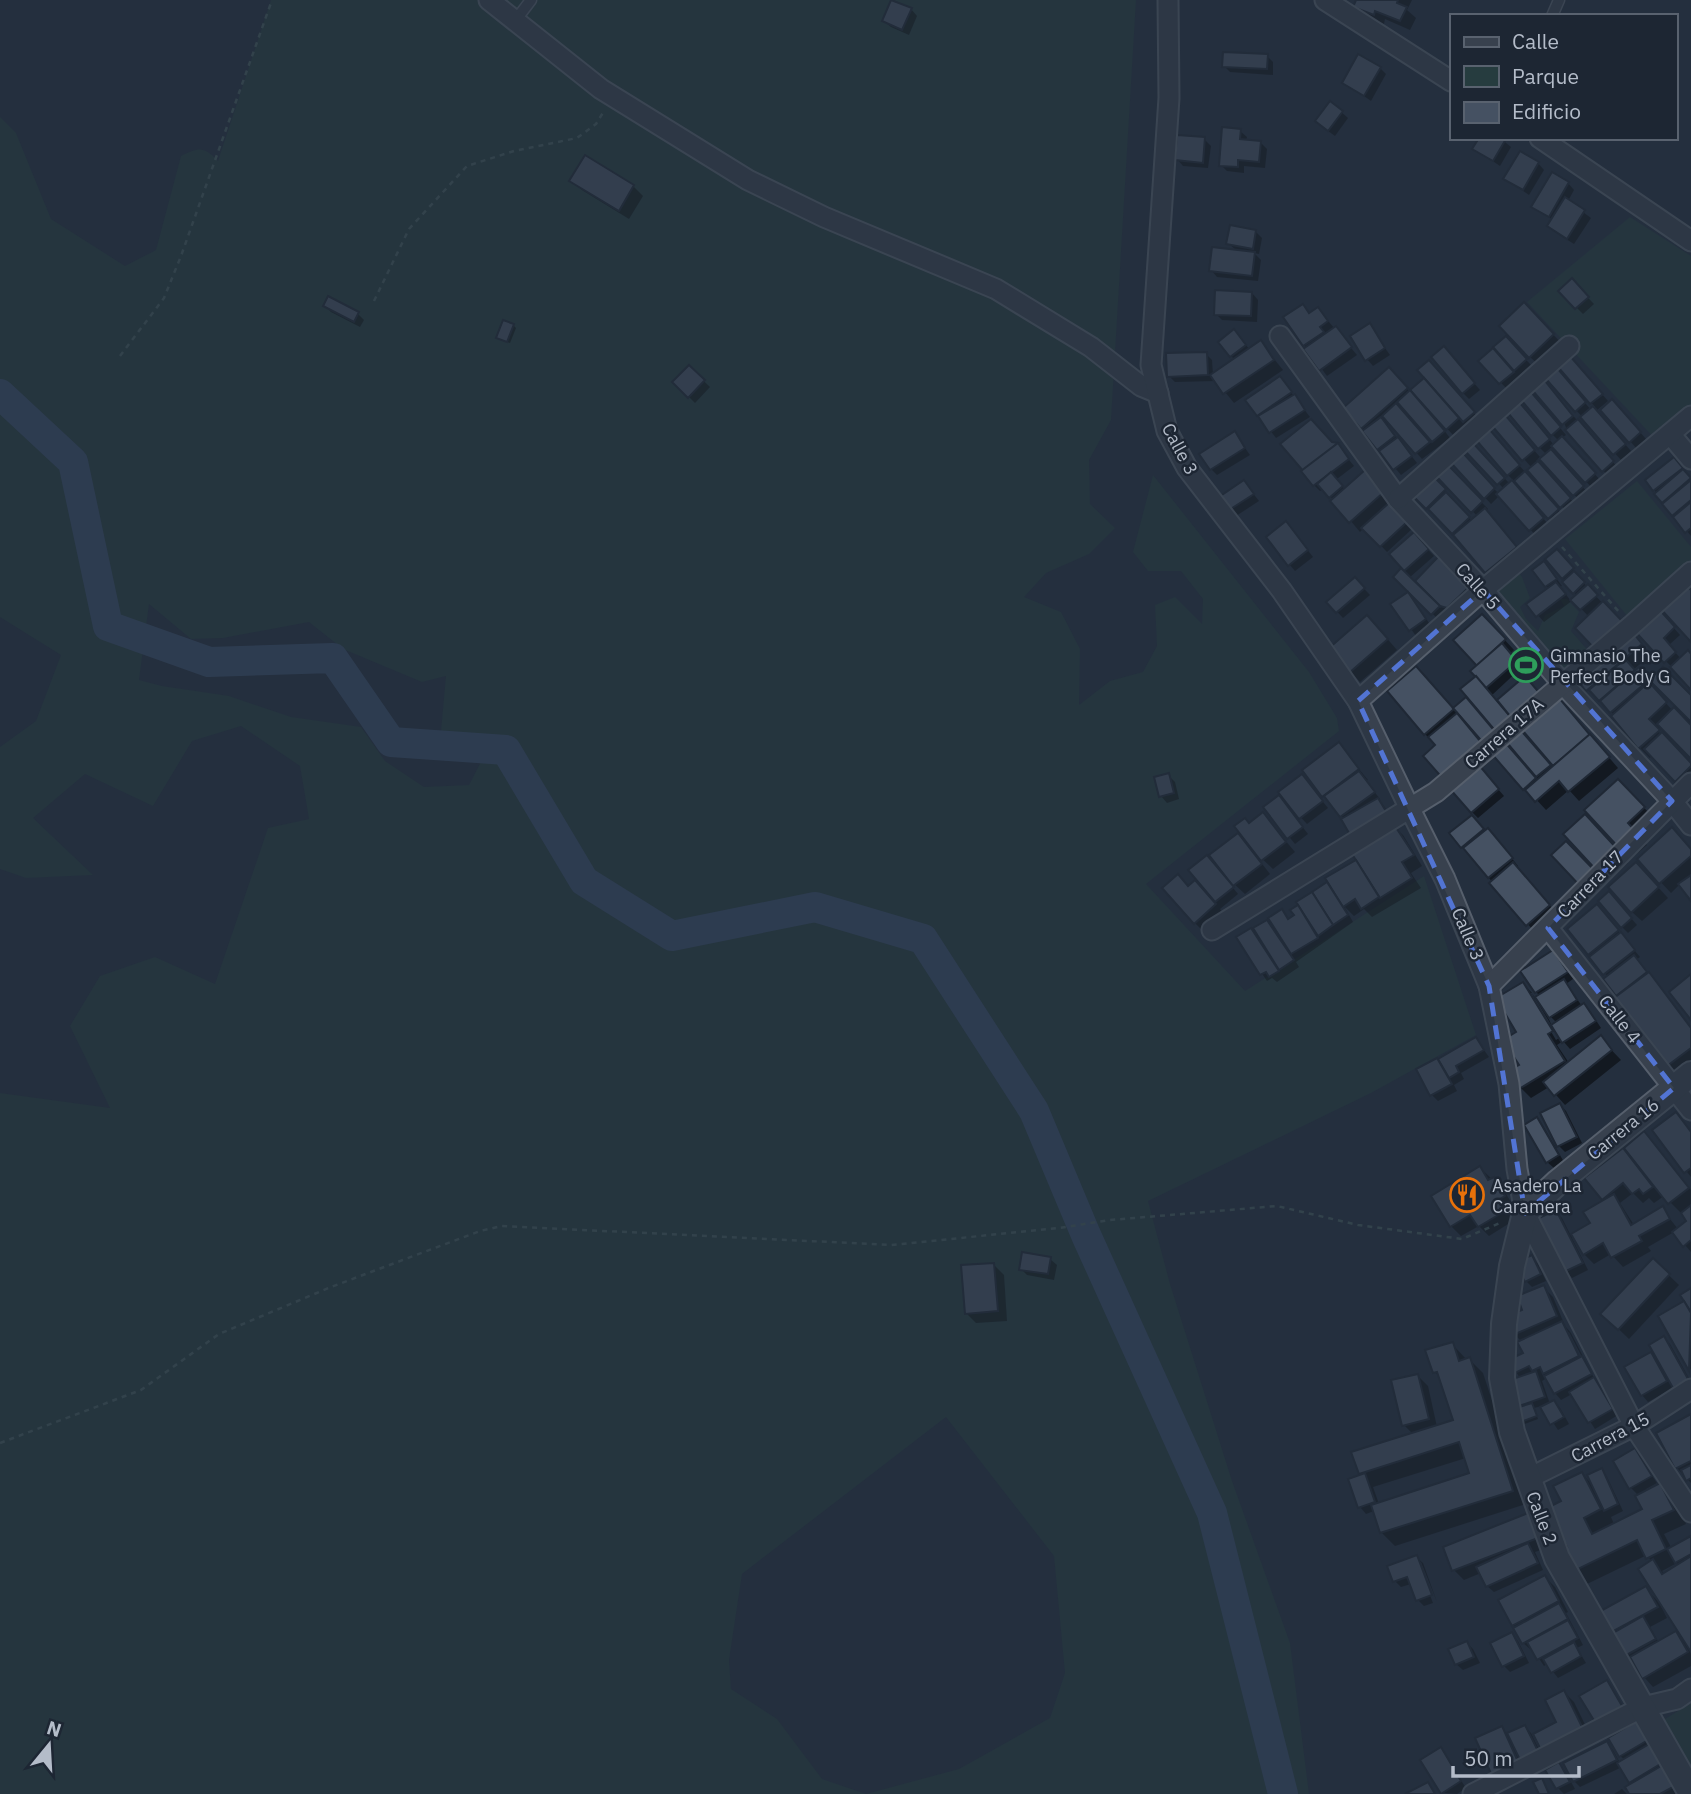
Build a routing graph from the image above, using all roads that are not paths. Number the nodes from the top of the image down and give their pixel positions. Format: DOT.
graph roads {
  1 [pos="489,0"];
  2 [pos="531,0"];
  3 [pos="1168,0"];
  4 [pos="1325,0"];
  5 [pos="515,21"];
  6 [pos="1450,81"];
  7 [pos="1543,140"];
  8 [pos="1691,242"];
  9 [pos="1280,336"];
  10 [pos="1569,346"];
  11 [pos="1158,393"];
  12 [pos="1691,416"];
  13 [pos="1670,434"];
  14 [pos="1691,459"];
  15 [pos="1398,499"];
  16 [pos="1691,572"];
  17 [pos="1483,590"];
  18 [pos="1562,683"];
  19 [pos="1358,701"];
  20 [pos="1691,783"];
  21 [pos="1672,801"];
  22 [pos="1410,809"];
  23 [pos="1691,825"];
  24 [pos="1548,928"];
  25 [pos="1212,930"];
  26 [pos="1489,986"];
  27 [pos="1683,1081"];
  28 [pos="1691,1110"];
  29 [pos="1525,1213"];
  30 [pos="1691,1390"];
  31 [pos="1634,1426"];
  32 [pos="1527,1479"];
  33 [pos="1691,1512"];
  34 [pos="1691,1689"];
  35 [pos="1643,1707"];
  36 [pos="1691,1793"];
  37 [pos="1473,1794"];
  1 -- 5 [label="street"];
  2 -- 5 [label="lane"];
  3 -- 11 [label="street, Calle 3"];
  4 -- 6 [label="street"];
  5 -- 11 [label="street"];
  7 -- 8 [label="street"];
  9 -- 15 [label="street, Calle 5"];
  10 -- 15 [label="street"];
  11 -- 19 [label="street, Calle 3"];
  12 -- 13 [label="street"];
  13 -- 14 [label="street"];
  13 -- 17 [label="street"];
  15 -- 17 [label="street, Calle 5"];
  16 -- 18 [label="street, Carrera 17A"];
  17 -- 18 [label="street, Calle 5"];
  17 -- 19 [label="street"];
  18 -- 21 [label="street, Calle 5"];
  18 -- 22 [label="street, Carrera 17A"];
  19 -- 22 [label="street, Calle 3"];
  20 -- 21 [label="street, Carrera 17"];
  21 -- 23 [label="street, Calle 5"];
  21 -- 24 [label="street, Carrera 17"];
  22 -- 25 [label="street, Carrera 17A"];
  22 -- 26 [label="street, Calle 3"];
  24 -- 26 [label="street, Carrera 17"];
  24 -- 27 [label="street, Calle 4"];
  26 -- 29 [label="street, Calle 3"];
  27 -- 28 [label="street, Calle 4"];
  27 -- 29 [label="street, Carrera 16"];
  29 -- 31 [label="street, Calle 3"];
  29 -- 32 [label="street, Calle 2"];
  30 -- 31 [label="street, Carrera 15"];
  31 -- 32 [label="street, Carrera 15"];
  31 -- 33 [label="street, Calle 3"];
  32 -- 35 [label="street, Calle 2"];
  34 -- 35 [label="street"];
  35 -- 36 [label="street, Calle 2"];
  35 -- 37 [label="street"];
}
